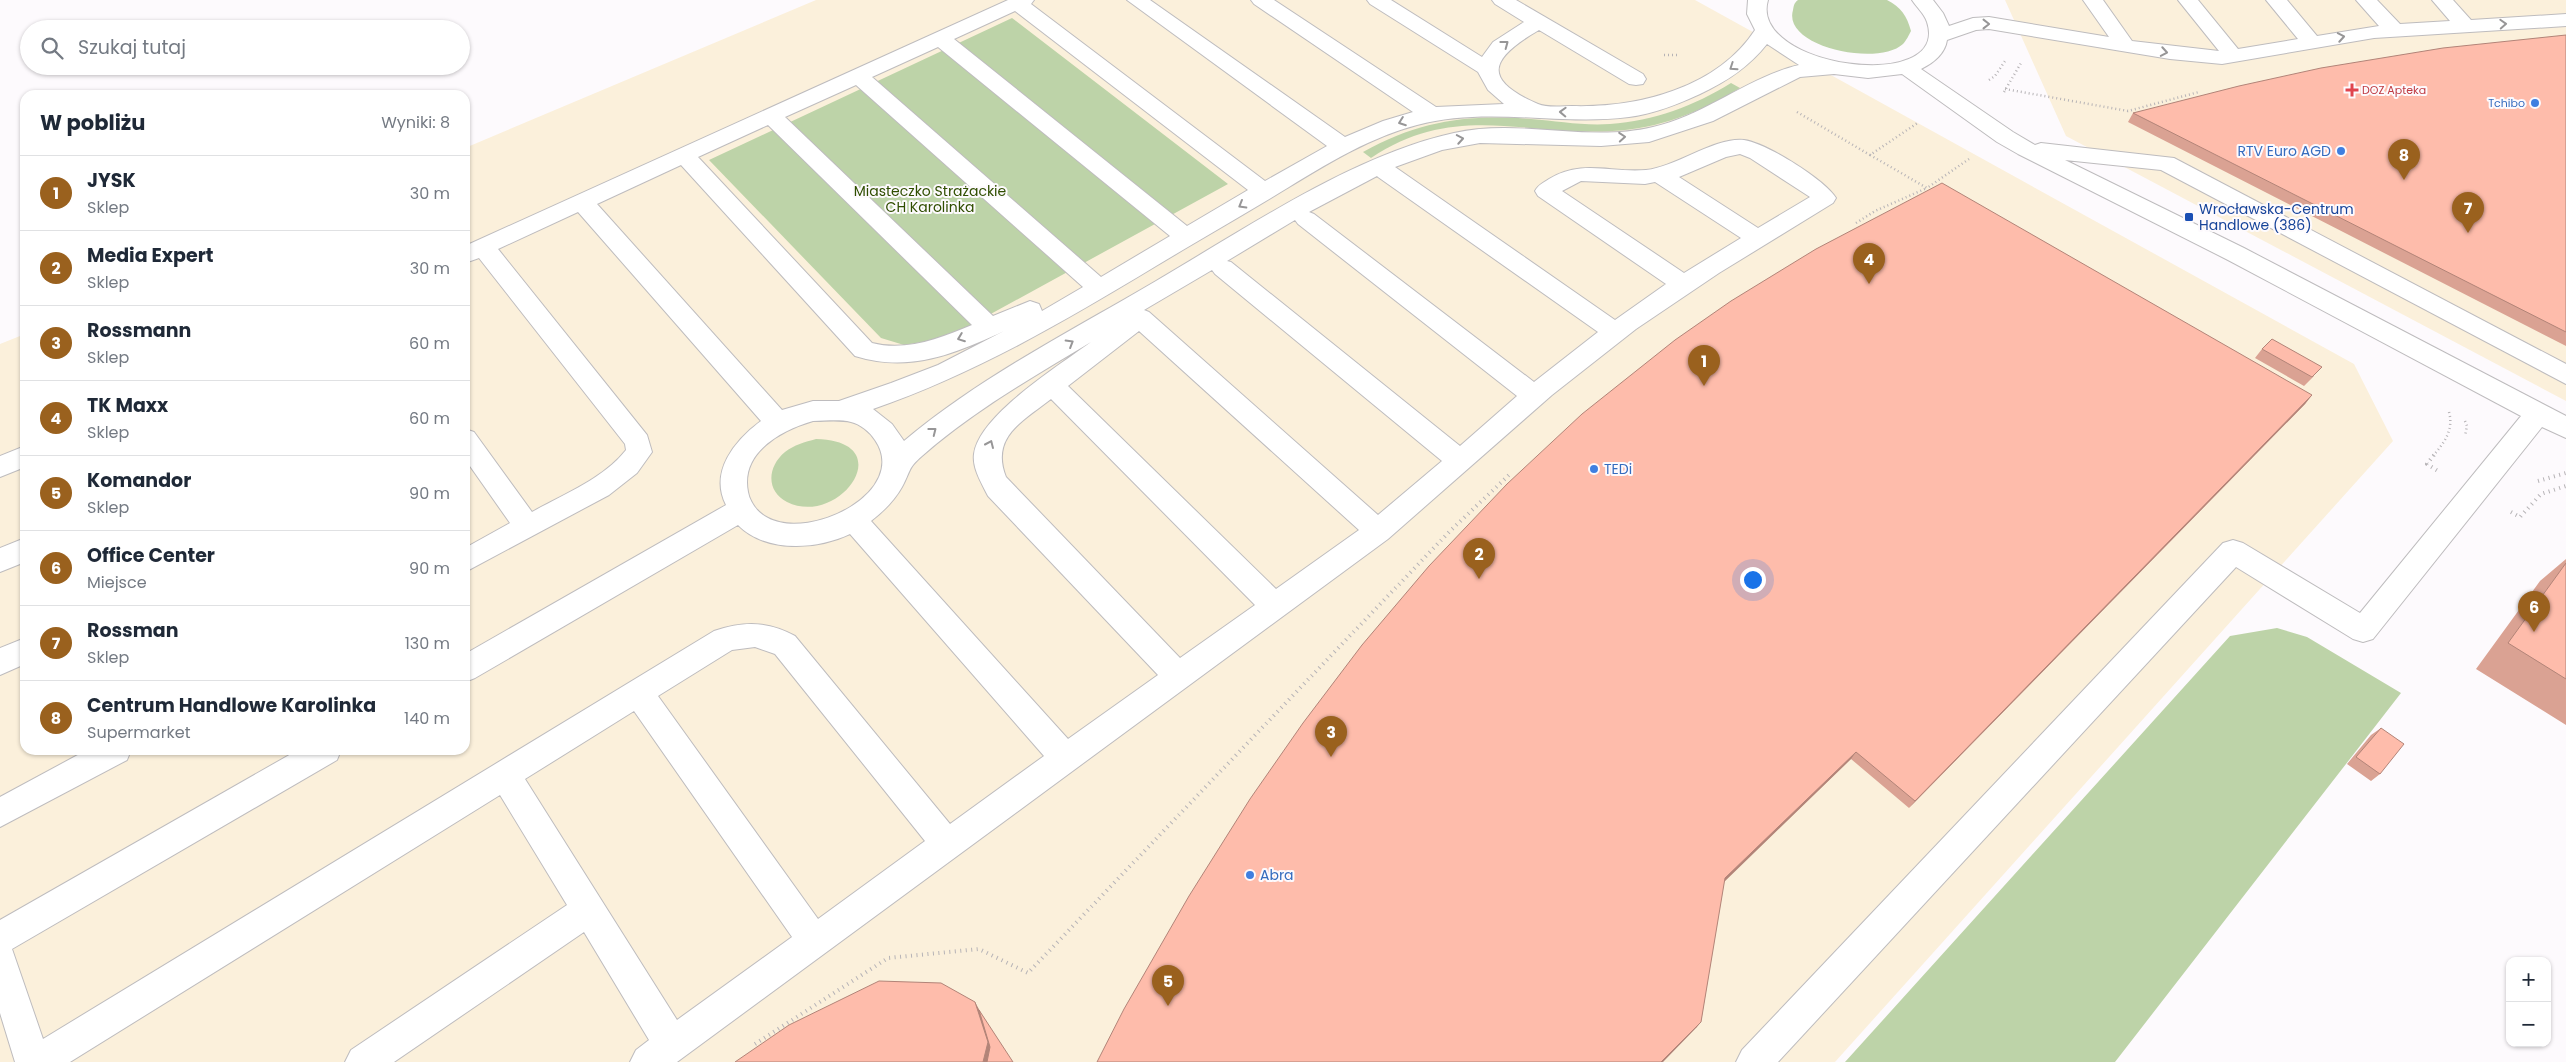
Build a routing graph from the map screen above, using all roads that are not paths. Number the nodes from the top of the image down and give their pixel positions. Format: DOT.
graph roads {
  1 [pos="1137,0"];
  2 [pos="1260,0"];
  3 [pos="1377,0"];
  4 [pos="1502,0"];
  5 [pos="1758,0"];
  6 [pos="1922,0"];
  7 [pos="2093,0"];
  8 [pos="2188,0"];
  9 [pos="2276,0"];
  10 [pos="2366,0"];
  11 [pos="2442,0"];
  12 [pos="2529,0"];
  13 [pos="1020,2"];
  14 [pos="2558,20"];
  15 [pos="1538,22"];
  16 [pos="2466,26"];
  17 [pos="2394,30"];
  18 [pos="1765,31"];
  19 [pos="1940,36"];
  20 [pos="940,38"];
  21 [pos="2311,42"];
  22 [pos="2124,45"];
  23 [pos="2234,57"];
  24 [pos="1906,67"];
  25 [pos="1833,68"];
  26 [pos="1487,69"];
  27 [pos="858,76"];
  28 [pos="1636,79"];
  29 [pos="1538,111"];
  30 [pos="1431,114"];
  31 [pos="771,116"];
  32 [pos="1344,147"];
  33 [pos="1430,147"];
  34 [pos="2026,149"];
  35 [pos="684,155"];
  36 [pos="1386,172"];
  37 [pos="1659,174"];
  38 [pos="1265,192"];
  39 [pos="582,202"];
  40 [pos="1306,219"];
  41 [pos="1186,237"];
  42 [pos="1758,238"];
  43 [pos="474,251"];
  44 [pos="1135,266"];
  45 [pos="1223,268"];
  46 [pos="1094,284"];
  47 [pos="1683,284"];
  48 [pos="1140,318"];
  49 [pos="989,327"];
  50 [pos="1615,332"];
  51 [pos="2566,375"];
  52 [pos="1053,386"];
  53 [pos="1533,395"];
  54 [pos="837,412"];
  55 [pos="2538,413"];
  56 [pos="778,423"];
  57 [pos="2566,428"];
  58 [pos="470,446"];
  59 [pos="20,458"];
  60 [pos="1460,461"];
  61 [pos="897,463"];
  62 [pos="0,467"];
  63 [pos="740,510"];
  64 [pos="854,520"];
  65 [pos="528,527"];
  66 [pos="1378,531"];
  67 [pos="20,551"];
  68 [pos="470,558"];
  69 [pos="0,561"];
  70 [pos="1275,606"];
  71 [pos="20,652"];
  72 [pos="0,662"];
  73 [pos="470,666"];
  74 [pos="1178,676"];
  75 [pos="639,693"];
  76 [pos="107,755"];
  77 [pos="317,755"];
  78 [pos="1065,758"];
  79 [pos="505,775"];
  80 [pos="0,813"];
  81 [pos="947,844"];
  82 [pos="589,909"];
  83 [pos="0,938"];
  84 [pos="814,941"];
  85 [pos="0,960"];
  86 [pos="660,1053"];
  87 [pos="33,1062"];
  88 [pos="38,1062"];
  89 [pos="363,1062"];
  90 [pos="1754,1062"];
  1 -- 32 [label="street"];
  2 -- 30 [label="street"];
  3 -- 26 [label="street"];
  4 -- 15 [label="street"];
  5 -- 18 [label="street"];
  6 -- 19 [label="street"];
  7 -- 22 [label="street"];
  8 -- 23 [label="street"];
  9 -- 21 [label="street"];
  10 -- 17 [label="street"];
  11 -- 16 [label="street"];
  12 -- 14 [label="street"];
  13 -- 20 [label="street"];
  13 -- 38 [label="street"];
  16 -- 14 [label="street, one-way"];
  26 -- 15 [label="street, one-way"];
  15 -- 28 [label="street"];
  16 -- 17 [label="street"];
  21 -- 17 [label="street, one-way"];
  18 -- 25 [label="street"];
  18 -- 29 [label="street, one-way"];
  19 -- 22 [label="street, one-way"];
  19 -- 24 [label="street"];
  20 -- 27 [label="street"];
  20 -- 41 [label="street"];
  21 -- 23 [label="street"];
  22 -- 23 [label="street, one-way"];
  24 -- 25 [label="street"];
  24 -- 34 [label="street"];
  33 -- 25 [label="street, one-way"];
  26 -- 29 [label="street"];
  27 -- 31 [label="street"];
  27 -- 46 [label="street"];
  29 -- 30 [label="street"];
  30 -- 32 [label="street, one-way"];
  31 -- 35 [label="street"];
  31 -- 49 [label="street"];
  32 -- 38 [label="street"];
  33 -- 36 [label="street"];
  61 -- 33 [label="street, one-way"];
  34 -- 51 [label="street"];
  34 -- 55 [label="street"];
  35 -- 39 [label="street"];
  49 -- 35 [label="street, one-way"];
  36 -- 40 [label="street"];
  36 -- 50 [label="street"];
  37 -- 42 [label="street"];
  37 -- 42 [label="street"];
  37 -- 47 [label="street"];
  38 -- 41 [label="street, one-way"];
  39 -- 43 [label="street"];
  39 -- 56 [label="street"];
  40 -- 45 [label="street"];
  40 -- 53 [label="street"];
  41 -- 44 [label="street"];
  42 -- 47 [label="street"];
  43 -- 65 [label="street"];
  44 -- 46 [label="street"];
  44 -- 54 [label="street"];
  45 -- 48 [label="street"];
  45 -- 60 [label="street"];
  46 -- 49 [label="street"];
  47 -- 50 [label="street"];
  48 -- 52 [label="street"];
  48 -- 66 [label="street"];
  50 -- 53 [label="street"];
  52 -- 70 [label="street"];
  74 -- 52 [label="street, one-way"];
  53 -- 60 [label="street"];
  54 -- 56 [label="street"];
  54 -- 61 [label="street"];
  55 -- 57 [label="street"];
  55 -- 90 [label="street"];
  56 -- 63 [label="street"];
  58 -- 65 [label="street"];
  59 -- 62 [label="street"];
  60 -- 66 [label="street"];
  61 -- 64 [label="street"];
  63 -- 64 [label="street"];
  63 -- 73 [label="street"];
  64 -- 78 [label="street"];
  65 -- 68 [label="street"];
  66 -- 70 [label="street"];
  67 -- 69 [label="street"];
  70 -- 74 [label="street"];
  71 -- 72 [label="street"];
  74 -- 78 [label="street"];
  75 -- 79 [label="street"];
  75 -- 81 [label="street"];
  75 -- 84 [label="street"];
  76 -- 80 [label="street"];
  77 -- 83 [label="street"];
  78 -- 81 [label="street"];
  79 -- 82 [label="street"];
  79 -- 88 [label="street"];
  81 -- 84 [label="street"];
  82 -- 86 [label="street"];
  82 -- 89 [label="street"];
  84 -- 86 [label="street"];
  85 -- 87 [label="street"];
}
